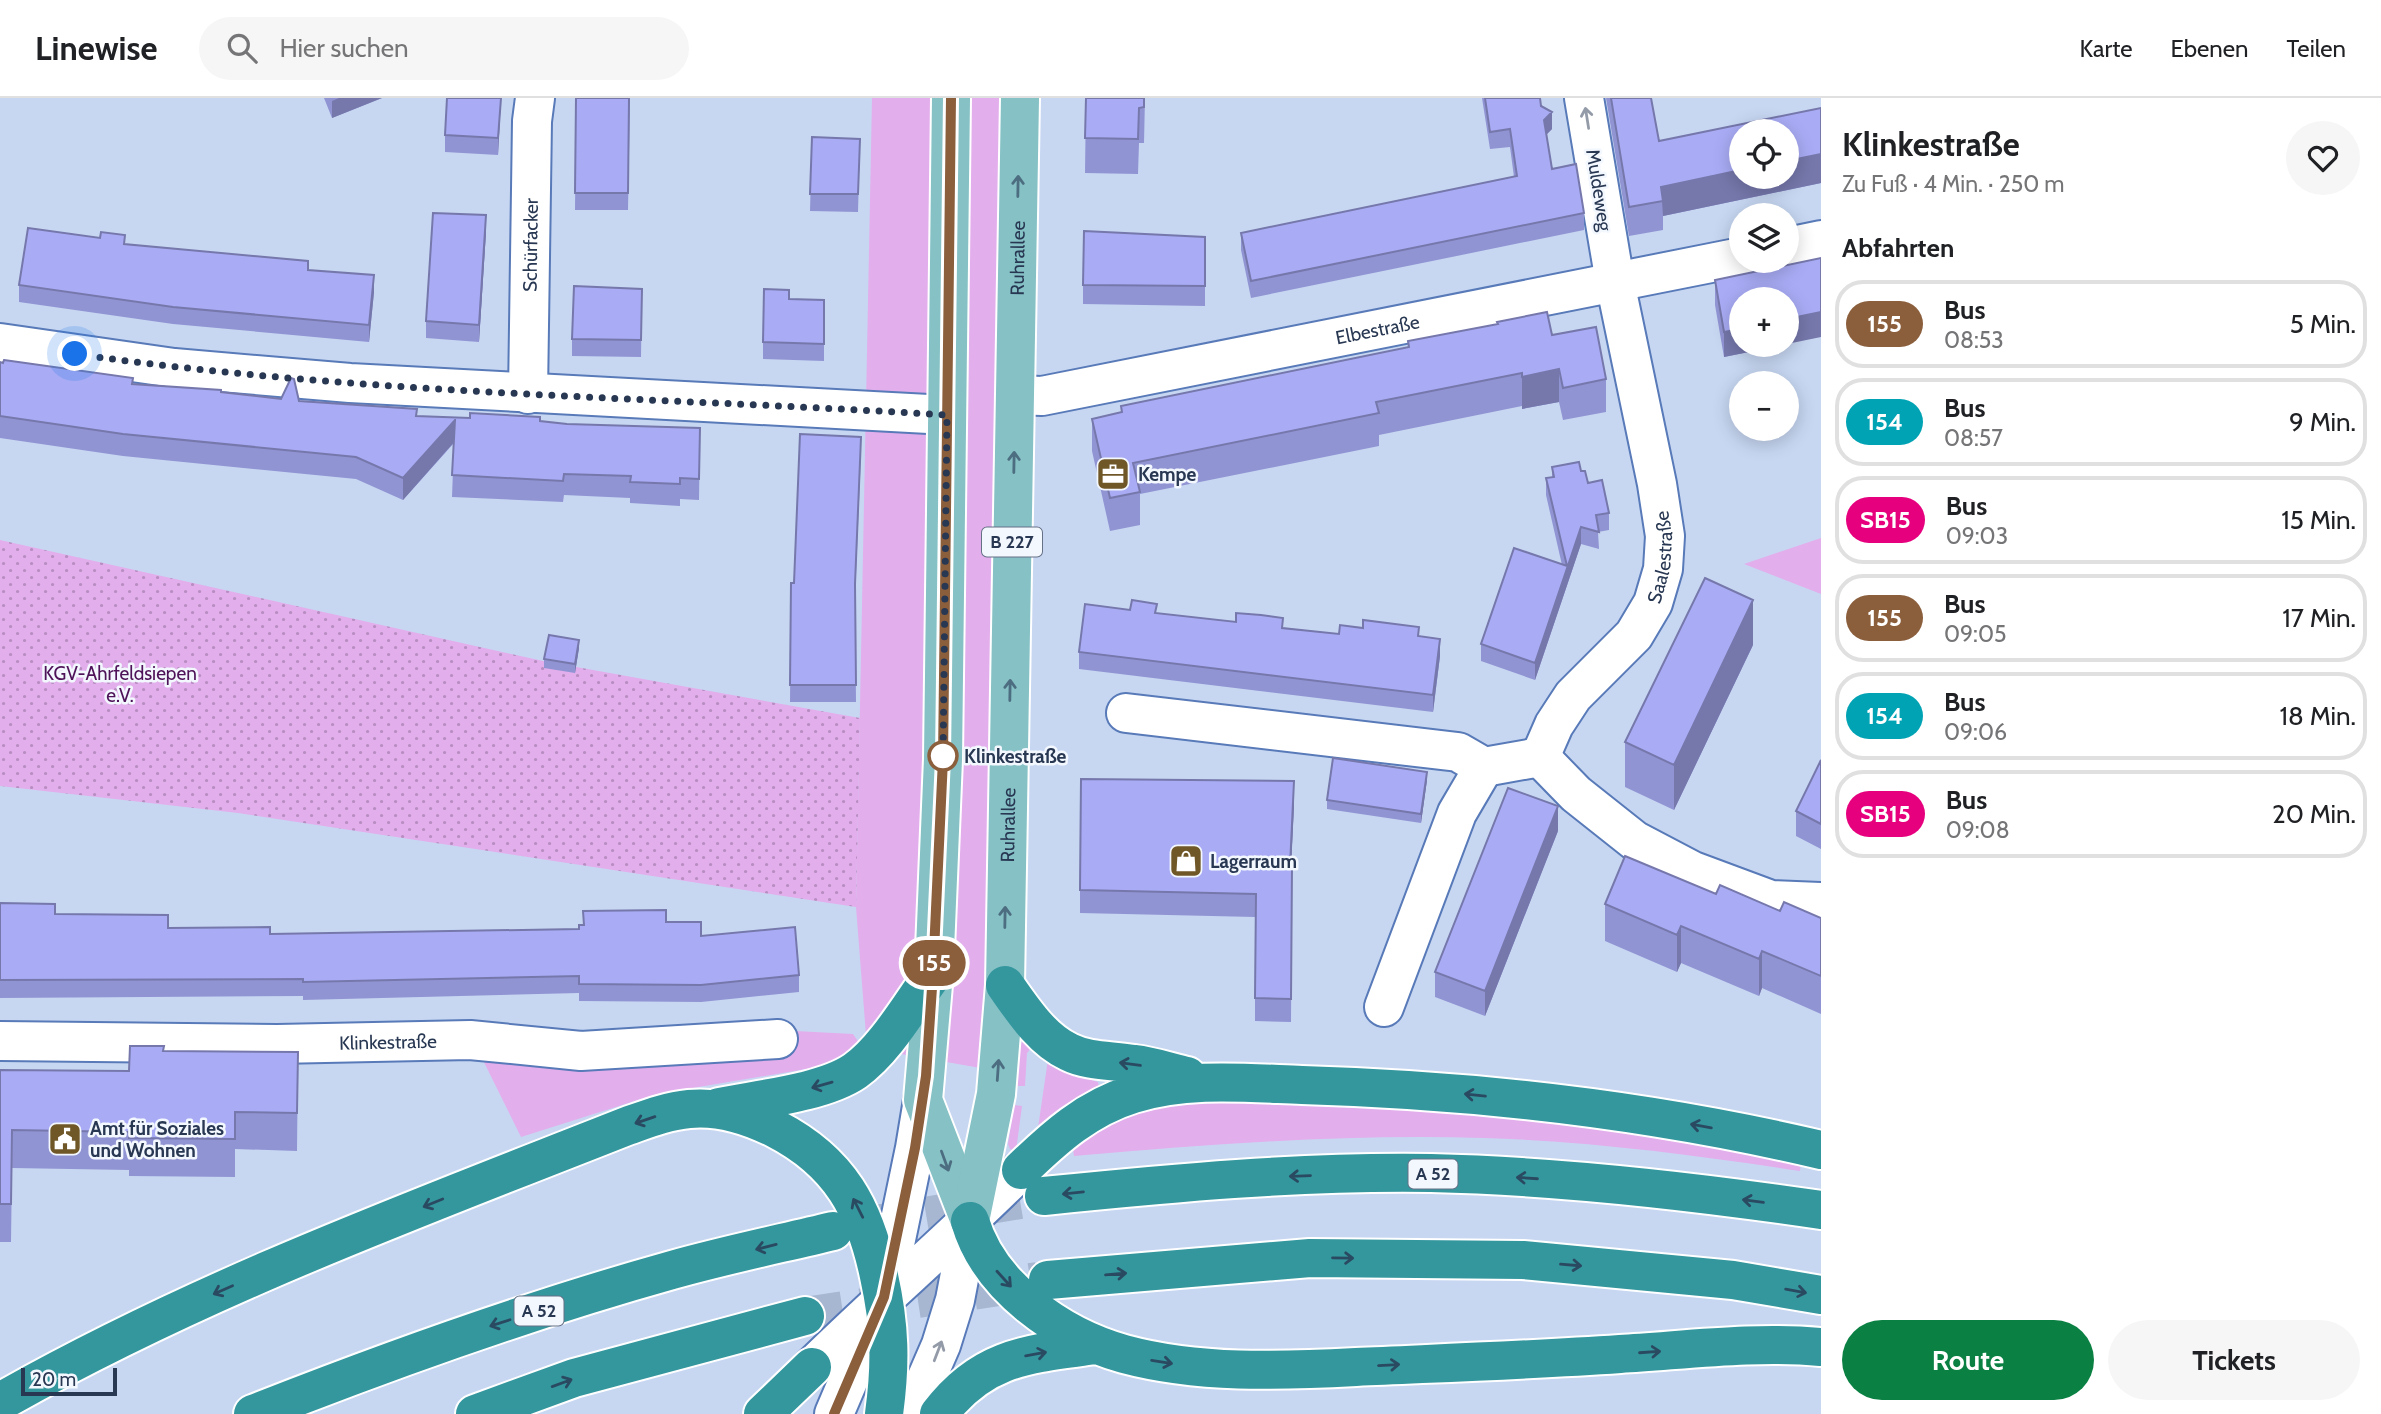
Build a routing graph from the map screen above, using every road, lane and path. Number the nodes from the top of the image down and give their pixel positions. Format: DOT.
graph roads {
  1 [pos="535,98"];
  2 [pos="951,98"];
  3 [pos="1020,98"];
  4 [pos="1584,98"];
  5 [pos="1821,240"];
  6 [pos="1799,245"];
  7 [pos="1729,259"];
  8 [pos="1615,282"];
  9 [pos="0,343"];
  10 [pos="528,394"];
  11 [pos="1014,395"];
  12 [pos="947,415"];
  13 [pos="1126,713"];
  14 [pos="1540,757"];
  15 [pos="1484,767"];
  16 [pos="1821,902"];
  17 [pos="933,973"];
  18 [pos="1004,985"];
  19 [pos="1384,1007"];
  20 [pos="778,1039"];
  21 [pos="0,1041"];
  22 [pos="1220,1083"];
  23 [pos="923,1100"];
  24 [pos="712,1109"];
  25 [pos="1821,1150"];
  26 [pos="1032,1183"];
  27 [pos="1821,1210"];
  28 [pos="970,1221"];
  29 [pos="832,1231"];
  30 [pos="1048,1280"];
  31 [pos="1821,1295"];
  32 [pos="884,1297"];
  33 [pos="805,1316"];
  34 [pos="1096,1345"];
  35 [pos="1821,1347"];
  36 [pos="812,1367"];
  37 [pos="0,1402"];
  38 [pos="834,1413"];
  39 [pos="253,1414"];
  40 [pos="475,1414"];
  41 [pos="762,1414"];
  42 [pos="884,1414"];
  43 [pos="911,1414"];
  44 [pos="939,1414"];
  1 -- 10 [label="street, Schürfacker"];
  2 -- 12 [label="main road"];
  11 -- 3 [label="main road, Ruhrallee / B 227, one-way"];
  8 -- 4 [label="street, Muldeweg, one-way"];
  5 -- 6 [label="street"];
  7 -- 8 [label="street, Elbestraße"];
  8 -- 11 [label="street, Elbestraße"];
  8 -- 14 [label="street, Saalestraße"];
  9 -- 10 [label="street"];
  10 -- 12 [label="street"];
  18 -- 11 [label="main road, Ruhrallee / B 227, one-way"];
  12 -- 17 [label="main road"];
  13 -- 15 [label="street"];
  14 -- 15 [label="street"];
  14 -- 16 [label="street"];
  15 -- 19 [label="street"];
  17 -- 23 [label="main road"];
  17 -- 24 [label="highway, one-way"];
  22 -- 18 [label="highway, one-way"];
  28 -- 18 [label="main road, Ruhrallee / B 227, one-way"];
  20 -- 21 [label="street, Klinkestraße"];
  25 -- 22 [label="highway, one-way"];
  22 -- 26 [label="highway"];
  23 -- 28 [label="main road, one-way"];
  23 -- 32 [label="street"];
  32 -- 24 [label="highway, one-way"];
  24 -- 37 [label="highway, one-way"];
  27 -- 26 [label="highway, A 52, one-way"];
  26 -- 28 [label="street"];
  28 -- 32 [label="street"];
  28 -- 34 [label="highway, one-way"];
  43 -- 28 [label="street, Ruhrallee, one-way"];
  29 -- 39 [label="highway, A 52, one-way"];
  30 -- 31 [label="highway, one-way"];
  32 -- 36 [label="street"];
  32 -- 38 [label="street"];
  32 -- 42 [label="highway"];
  40 -- 33 [label="highway, one-way"];
  34 -- 35 [label="highway, one-way"];
  44 -- 34 [label="highway, one-way"];
  36 -- 41 [label="highway"];
}
